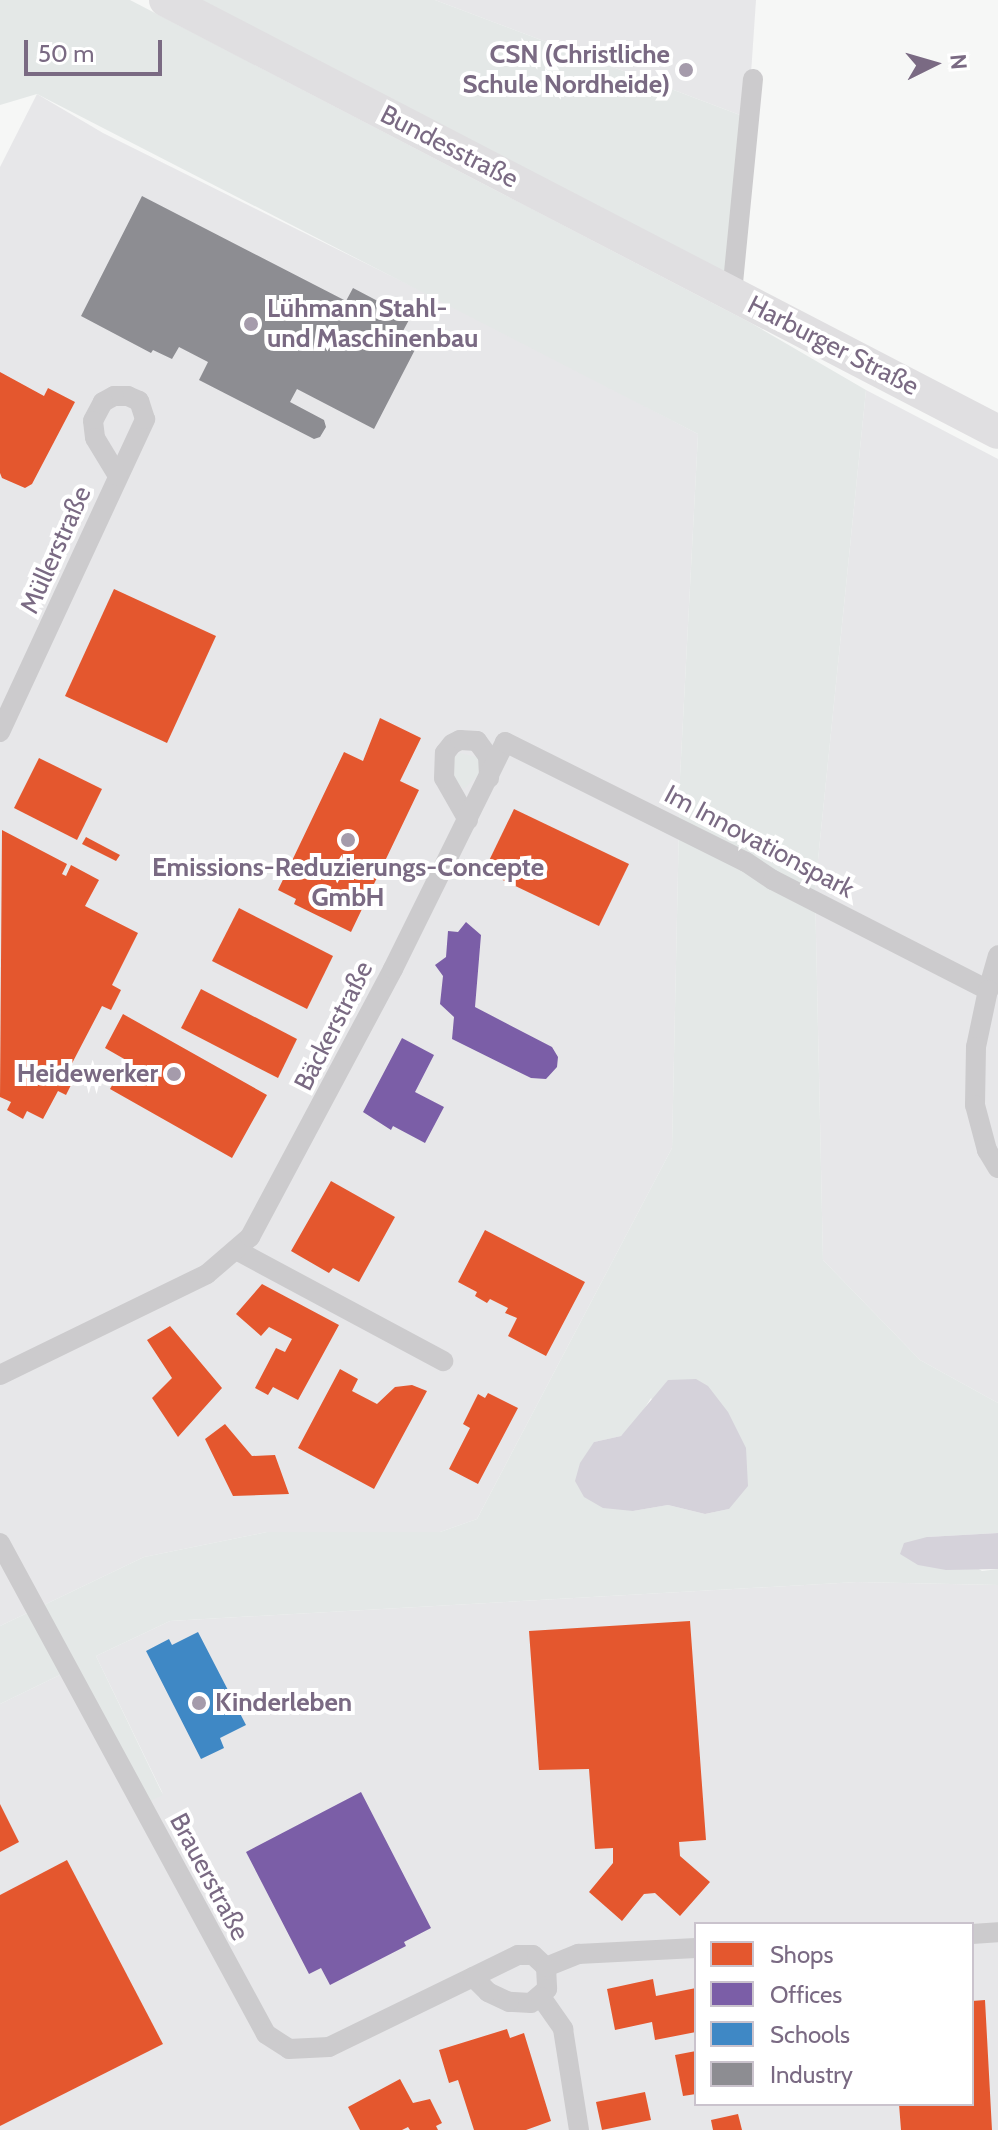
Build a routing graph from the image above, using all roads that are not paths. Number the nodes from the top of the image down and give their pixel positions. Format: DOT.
graph roads {
  1 [pos="166,0"];
  2 [pos="753,79"];
  3 [pos="732,293"];
  4 [pos="998,432"];
  5 [pos="118,476"];
  6 [pos="0,732"];
  7 [pos="505,742"];
  8 [pos="489,779"];
  9 [pos="468,820"];
  10 [pos="998,955"];
  11 [pos="988,990"];
  12 [pos="998,1168"];
  13 [pos="238,1251"];
  14 [pos="443,1361"];
  15 [pos="0,1375"];
  16 [pos="0,1543"];
  17 [pos="998,1932"];
  18 [pos="974,1934"];
  19 [pos="694,1948"];
  20 [pos="546,1967"];
  21 [pos="473,1977"];
  22 [pos="541,1997"];
  23 [pos="579,2130"];
  1 -- 3 [label="main road, Bundesstraße"];
  2 -- 3 [label="street, Harburger Straße"];
  3 -- 4 [label="main road, Harburger Straße"];
  5 -- 6 [label="street, Müllerstraße"];
  7 -- 8 [label="street, Bäckerstraße"];
  7 -- 11 [label="street, Im Innovationspark"];
  8 -- 9 [label="street, Bäckerstraße"];
  8 -- 9 [label="street"];
  9 -- 13 [label="street, Bäckerstraße"];
  10 -- 11 [label="street"];
  11 -- 12 [label="street"];
  13 -- 14 [label="street"];
  13 -- 15 [label="street, Bäckerstraße"];
  16 -- 21 [label="street, Brauerstraße"];
  17 -- 18 [label="street"];
  19 -- 20 [label="street"];
  20 -- 21 [label="street, Brauerstraße"];
  20 -- 22 [label="street"];
  21 -- 22 [label="street"];
  22 -- 23 [label="street"];
}
